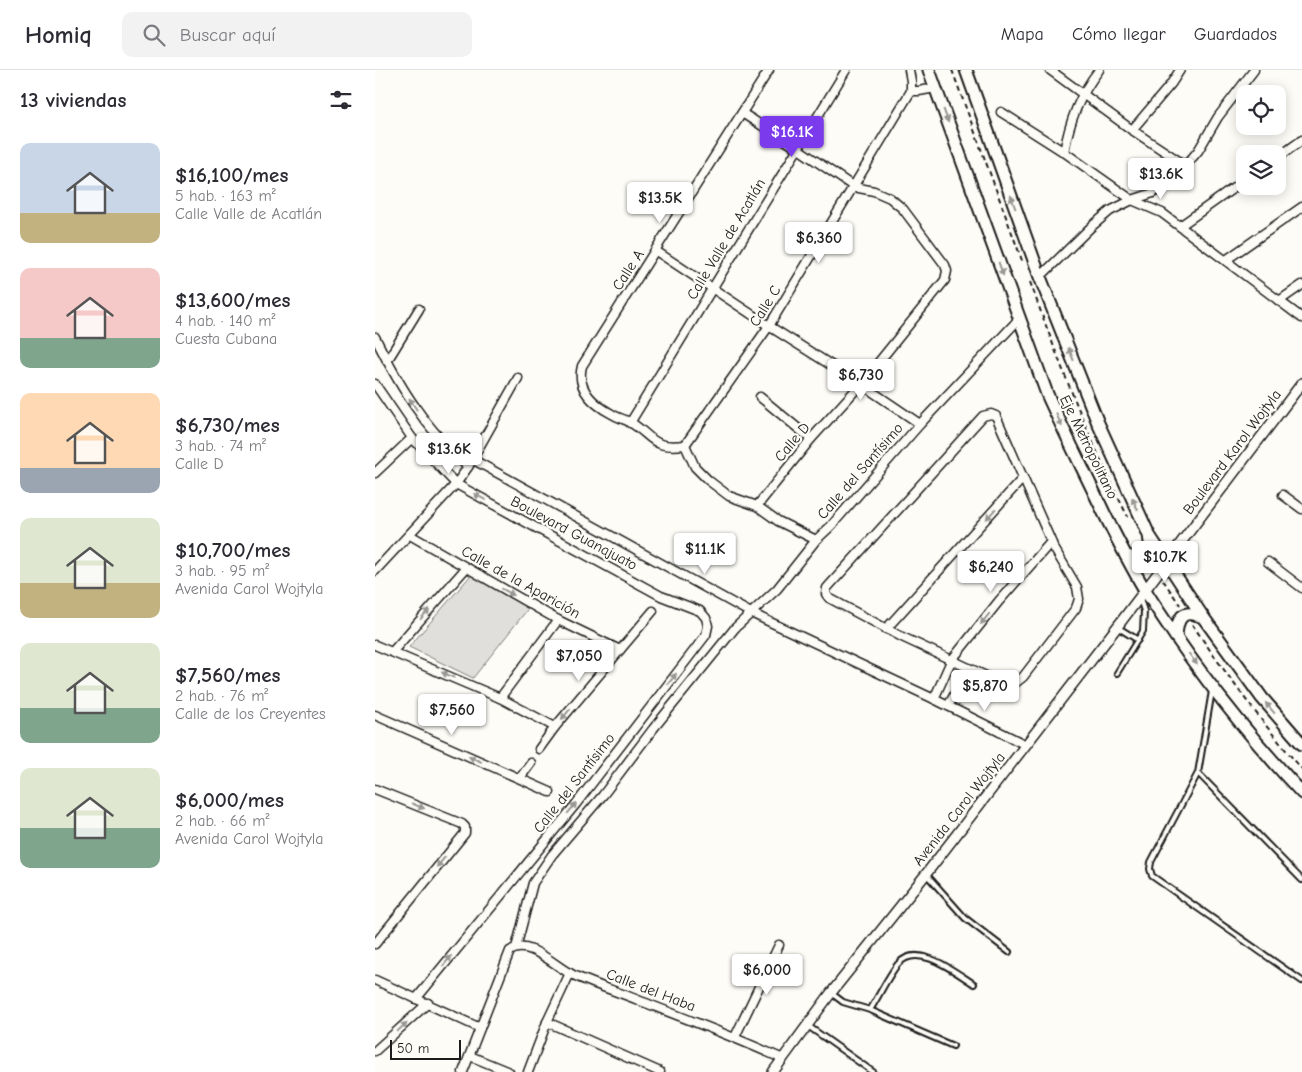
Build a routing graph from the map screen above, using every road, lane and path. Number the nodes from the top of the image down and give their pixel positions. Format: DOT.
graph roads {
  1 [pos="769,70"];
  2 [pos="845,70"];
  3 [pos="909,70"];
  4 [pos="929,70"];
  5 [pos="966,70"];
  6 [pos="1050,70"];
  7 [pos="1099,70"];
  8 [pos="1180,70"];
  9 [pos="1255,70"];
  10 [pos="935,88"];
  11 [pos="911,91"];
  12 [pos="1083,94"];
  13 [pos="1001,112"];
  14 [pos="742,113"];
  15 [pos="1132,130"];
  16 [pos="1302,140"];
  17 [pos="797,148"];
  18 [pos="1065,152"];
  19 [pos="1286,152"];
  20 [pos="1185,165"];
  21 [pos="1236,186"];
  22 [pos="854,187"];
  23 [pos="1132,200"];
  24 [pos="1302,207"];
  25 [pos="1180,226"];
  26 [pos="656,250"];
  27 [pos="1226,260"];
  28 [pos="1040,277"];
  29 [pos="1302,284"];
  30 [pos="712,287"];
  31 [pos="1279,301"];
  32 [pos="419,309"];
  33 [pos="1302,318"];
  34 [pos="1019,319"];
  35 [pos="769,326"];
  36 [pos="375,337"];
  37 [pos="387,361"];
  38 [pos="518,378"];
  39 [pos="1302,383"];
  40 [pos="375,384"];
  41 [pos="861,384"];
  42 [pos="759,397"];
  43 [pos="630,423"];
  44 [pos="920,424"];
  45 [pos="412,438"];
  46 [pos="811,438"];
  47 [pos="685,445"];
  48 [pos="472,459"];
  49 [pos="468,467"];
  50 [pos="375,473"];
  51 [pos="1023,478"];
  52 [pos="456,484"];
  53 [pos="1283,495"];
  54 [pos="757,506"];
  55 [pos="1302,509"];
  56 [pos="410,535"];
  57 [pos="1149,535"];
  58 [pos="816,540"];
  59 [pos="1051,542"];
  60 [pos="1126,556"];
  61 [pos="1166,562"];
  62 [pos="1268,562"];
  63 [pos="466,568"];
  64 [pos="375,571"];
  65 [pos="1302,588"];
  66 [pos="1142,594"];
  67 [pos="661,596"];
  68 [pos="653,611"];
  69 [pos="751,613"];
  70 [pos="1203,617"];
  71 [pos="558,620"];
  72 [pos="1117,627"];
  73 [pos="886,629"];
  74 [pos="1176,638"];
  75 [pos="1138,640"];
  76 [pos="375,644"];
  77 [pos="620,650"];
  78 [pos="393,651"];
  79 [pos="951,661"];
  80 [pos="969,669"];
  81 [pos="1117,673"];
  82 [pos="1213,686"];
  83 [pos="500,698"];
  84 [pos="934,699"];
  85 [pos="948,706"];
  86 [pos="375,715"];
  87 [pos="555,728"];
  88 [pos="1302,744"];
  89 [pos="1026,745"];
  90 [pos="539,749"];
  91 [pos="531,763"];
  92 [pos="1198,773"];
  93 [pos="520,778"];
  94 [pos="375,789"];
  95 [pos="550,792"];
  96 [pos="1302,793"];
  97 [pos="926,874"];
  98 [pos="1302,880"];
  99 [pos="375,944"];
  100 [pos="779,945"];
  101 [pos="513,950"];
  102 [pos="1009,952"];
  103 [pos="570,973"];
  104 [pos="375,980"];
  105 [pos="1302,981"];
  106 [pos="974,984"];
  107 [pos="831,993"];
  108 [pos="416,998"];
  109 [pos="428,1003"];
  110 [pos="870,1010"];
  111 [pos="547,1022"];
  112 [pos="808,1026"];
  113 [pos="480,1028"];
  114 [pos="735,1037"];
  115 [pos="953,1046"];
  116 [pos="375,1051"];
  117 [pos="470,1056"];
  118 [pos="783,1059"];
  119 [pos="463,1072"];
  120 [pos="509,1072"];
  121 [pos="528,1072"];
  122 [pos="660,1072"];
  123 [pos="773,1072"];
  124 [pos="873,1072"];
  1 -- 14 [label="street, Calle A"];
  2 -- 17 [label="street, Calle Valle de Acatlán"];
  3 -- 11 [label="street"];
  4 -- 10 [label="main road, Eje Metropolitano"];
  28 -- 5 [label="main road, Eje Metropolitano, one-way"];
  6 -- 12 [label="street"];
  7 -- 12 [label="street"];
  8 -- 15 [label="street"];
  9 -- 20 [label="street"];
  10 -- 11 [label="street"];
  10 -- 34 [label="main road, Eje Metropolitano, one-way"];
  11 -- 22 [label="street, Calle C"];
  12 -- 15 [label="street"];
  12 -- 18 [label="street"];
  13 -- 18 [label="street"];
  14 -- 17 [label="street"];
  14 -- 26 [label="street, Calle A"];
  15 -- 20 [label="street"];
  16 -- 19 [label="street"];
  17 -- 22 [label="street"];
  17 -- 30 [label="street, Calle Valle de Acatlán"];
  18 -- 23 [label="street"];
  20 -- 23 [label="street"];
  21 -- 25 [label="street"];
  22 -- 35 [label="street, Calle C"];
  22 -- 41 [label="street, Calle D"];
  23 -- 25 [label="street"];
  23 -- 28 [label="street"];
  24 -- 27 [label="street"];
  25 -- 27 [label="street"];
  26 -- 30 [label="street"];
  26 -- 43 [label="street, Calle A"];
  27 -- 31 [label="street"];
  57 -- 28 [label="main road, Eje Metropolitano, one-way"];
  29 -- 31 [label="street"];
  30 -- 35 [label="street"];
  30 -- 43 [label="street, Calle Valle de Acatlán"];
  31 -- 33 [label="street"];
  32 -- 37 [label="street"];
  34 -- 44 [label="street, Calle del Santísimo"];
  34 -- 60 [label="main road, Eje Metropolitano, one-way"];
  35 -- 41 [label="street"];
  35 -- 47 [label="street, Calle C"];
  36 -- 37 [label="street"];
  49 -- 37 [label="street, one-way"];
  38 -- 48 [label="street"];
  39 -- 61 [label="street, Boulevard Karol Wojtyla"];
  40 -- 45 [label="street, Boulevard Guanajuato"];
  41 -- 44 [label="street"];
  41 -- 46 [label="street, Calle D"];
  42 -- 46 [label="street"];
  43 -- 47 [label="street"];
  44 -- 58 [label="street, Calle del Santísimo"];
  45 -- 50 [label="street"];
  45 -- 52 [label="street, Boulevard Guanajuato"];
  46 -- 54 [label="street, Calle D"];
  47 -- 54 [label="street, Calle del Santísimo"];
  48 -- 49 [label="street"];
  48 -- 69 [label="street"];
  49 -- 52 [label="street"];
  51 -- 59 [label="street"];
  51 -- 73 [label="street, one-way"];
  51 -- 73 [label="street"];
  52 -- 56 [label="street"];
  67 -- 52 [label="street, Boulevard Guanajuato, one-way"];
  53 -- 55 [label="street"];
  54 -- 58 [label="street, Calle del Santísimo"];
  56 -- 63 [label="street, Calle de la Aparición"];
  56 -- 64 [label="street"];
  57 -- 60 [label="main road"];
  57 -- 61 [label="main road, Eje Metropolitano"];
  58 -- 69 [label="street"];
  59 -- 79 [label="street, one-way"];
  59 -- 80 [label="street"];
  60 -- 66 [label="main road, Eje Metropolitano"];
  61 -- 66 [label="street, Avenida Carol Wojtyla"];
  61 -- 70 [label="main road, Eje Metropolitano"];
  62 -- 65 [label="street"];
  63 -- 71 [label="street, Calle de la Aparición, one-way"];
  78 -- 63 [label="street, one-way"];
  66 -- 72 [label="street, Avenida Carol Wojtyla"];
  66 -- 74 [label="main road, Eje Metropolitano"];
  66 -- 75 [label="lane"];
  108 -- 67 [label="street, Calle del Santísimo, one-way"];
  68 -- 77 [label="street"];
  69 -- 84 [label="street"];
  69 -- 101 [label="street"];
  70 -- 74 [label="main road"];
  88 -- 70 [label="main road, Eje Metropolitano, one-way"];
  71 -- 77 [label="street, Calle de la Aparición"];
  71 -- 83 [label="street"];
  72 -- 75 [label="lane"];
  72 -- 89 [label="street, Avenida Carol Wojtyla"];
  73 -- 79 [label="street"];
  74 -- 82 [label="main road, Eje Metropolitano, one-way"];
  75 -- 81 [label="lane"];
  76 -- 78 [label="street"];
  77 -- 87 [label="street, one-way"];
  83 -- 78 [label="street, one-way"];
  79 -- 80 [label="street"];
  79 -- 84 [label="street"];
  80 -- 85 [label="street"];
  82 -- 92 [label="lane"];
  82 -- 96 [label="main road, Eje Metropolitano"];
  83 -- 87 [label="street"];
  84 -- 85 [label="street"];
  85 -- 89 [label="street"];
  93 -- 86 [label="street, one-way"];
  87 -- 90 [label="street"];
  89 -- 97 [label="street, Avenida Carol Wojtyla"];
  91 -- 93 [label="street"];
  92 -- 98 [label="lane"];
  92 -- 105 [label="lane"];
  93 -- 95 [label="street"];
  94 -- 99 [label="street, one-way"];
  97 -- 102 [label="lane"];
  97 -- 107 [label="street, Avenida Carol Wojtyla"];
  100 -- 114 [label="street"];
  101 -- 103 [label="street, Calle del Haba"];
  101 -- 113 [label="street"];
  103 -- 111 [label="street"];
  103 -- 114 [label="street, Calle del Haba"];
  104 -- 108 [label="street"];
  106 -- 110 [label="lane"];
  107 -- 110 [label="lane"];
  107 -- 112 [label="street, Avenida Carol Wojtyla"];
  108 -- 109 [label="street"];
  109 -- 113 [label="street"];
  116 -- 109 [label="street, one-way"];
  110 -- 115 [label="lane"];
  111 -- 121 [label="street"];
  111 -- 122 [label="street"];
  112 -- 118 [label="street, Avenida Carol Wojtyla"];
  112 -- 124 [label="lane"];
  113 -- 117 [label="street"];
  114 -- 118 [label="street, Calle del Haba"];
  117 -- 119 [label="street"];
  117 -- 120 [label="street"];
  118 -- 123 [label="street, Avenida Carol Wojtyla"];
}
